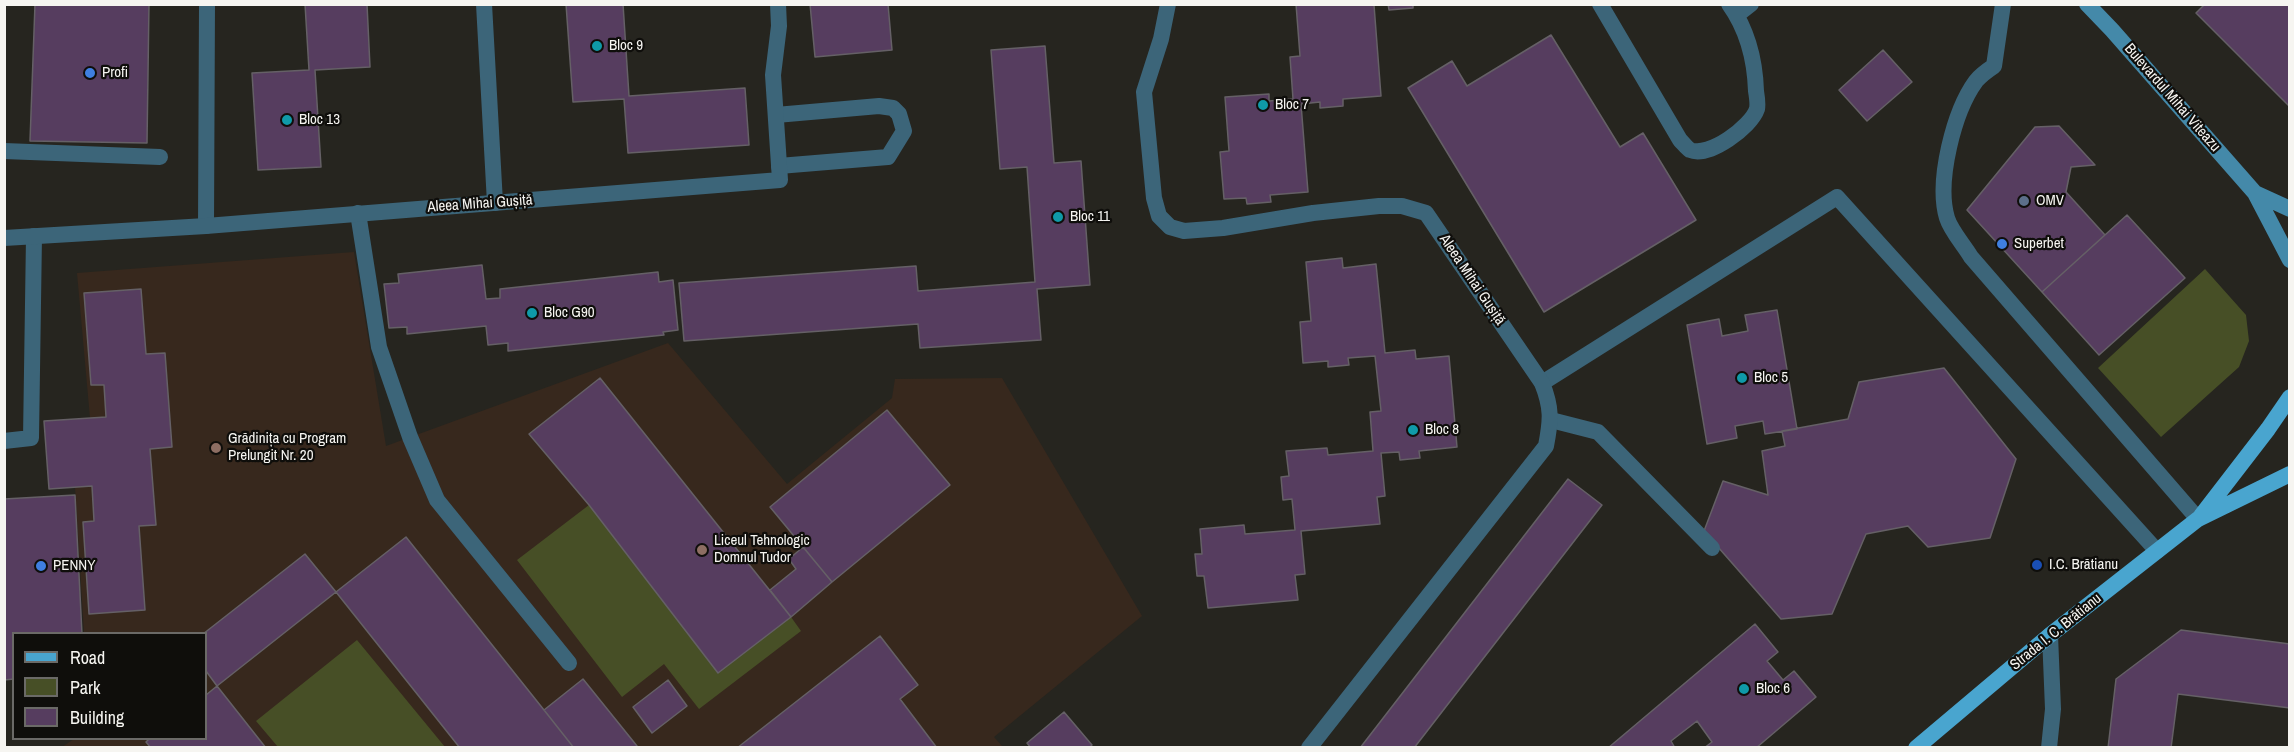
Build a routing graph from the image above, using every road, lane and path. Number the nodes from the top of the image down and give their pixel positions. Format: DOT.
graph roads {
  1 [pos="207,4"];
  2 [pos="484,4"];
  3 [pos="778,4"];
  4 [pos="1168,4"];
  5 [pos="1600,4"];
  6 [pos="1751,4"];
  7 [pos="2003,4"];
  8 [pos="2087,4"];
  9 [pos="1733,10"];
  10 [pos="776,115"];
  11 [pos="4,151"];
  12 [pos="160,157"];
  13 [pos="779,166"];
  14 [pos="2255,193"];
  15 [pos="495,203"];
  16 [pos="2289,209"];
  17 [pos="358,213"];
  18 [pos="206,226"];
  19 [pos="34,236"];
  20 [pos="4,238"];
  21 [pos="2289,260"];
  22 [pos="1542,383"];
  23 [pos="2289,397"];
  24 [pos="1551,420"];
  25 [pos="4,441"];
  26 [pos="2289,474"];
  27 [pos="2198,519"];
  28 [pos="1712,548"];
  29 [pos="2157,551"];
  30 [pos="2050,635"];
  31 [pos="569,663"];
  32 [pos="1310,747"];
  33 [pos="1916,747"];
  34 [pos="2049,747"];
  1 -- 18 [label="street"];
  2 -- 15 [label="street"];
  3 -- 10 [label="street"];
  4 -- 22 [label="street, Aleea Mihai Gușiță"];
  5 -- 9 [label="street"];
  6 -- 9 [label="street"];
  7 -- 27 [label="street"];
  8 -- 14 [label="main road, Bulevardul Mihai Viteazu"];
  10 -- 13 [label="street"];
  10 -- 13 [label="street"];
  11 -- 12 [label="street"];
  13 -- 15 [label="street, Aleea Mihai Gușiță"];
  14 -- 16 [label="main road, Bulevardul Mihai Viteazu"];
  14 -- 21 [label="main road, Bulevardul Mihai Viteazu"];
  15 -- 17 [label="street, Aleea Mihai Gușiță"];
  17 -- 18 [label="street, Aleea Mihai Gușiță"];
  17 -- 31 [label="street"];
  18 -- 19 [label="street, Aleea Mihai Gușiță"];
  19 -- 20 [label="street, Aleea Mihai Gușiță"];
  19 -- 25 [label="street"];
  22 -- 24 [label="street, Aleea Mihai Gușiță"];
  22 -- 29 [label="street"];
  23 -- 27 [label="main road, Strada I. C. Brătianu"];
  24 -- 28 [label="street"];
  24 -- 32 [label="street, Aleea Mihai Gușiță"];
  26 -- 27 [label="main road, Strada I. C. Brătianu"];
  27 -- 29 [label="main road, Strada I. C. Brătianu"];
  29 -- 30 [label="main road, Strada I. C. Brătianu"];
  30 -- 33 [label="main road, Strada I. C. Brătianu"];
  30 -- 34 [label="street"];
}
